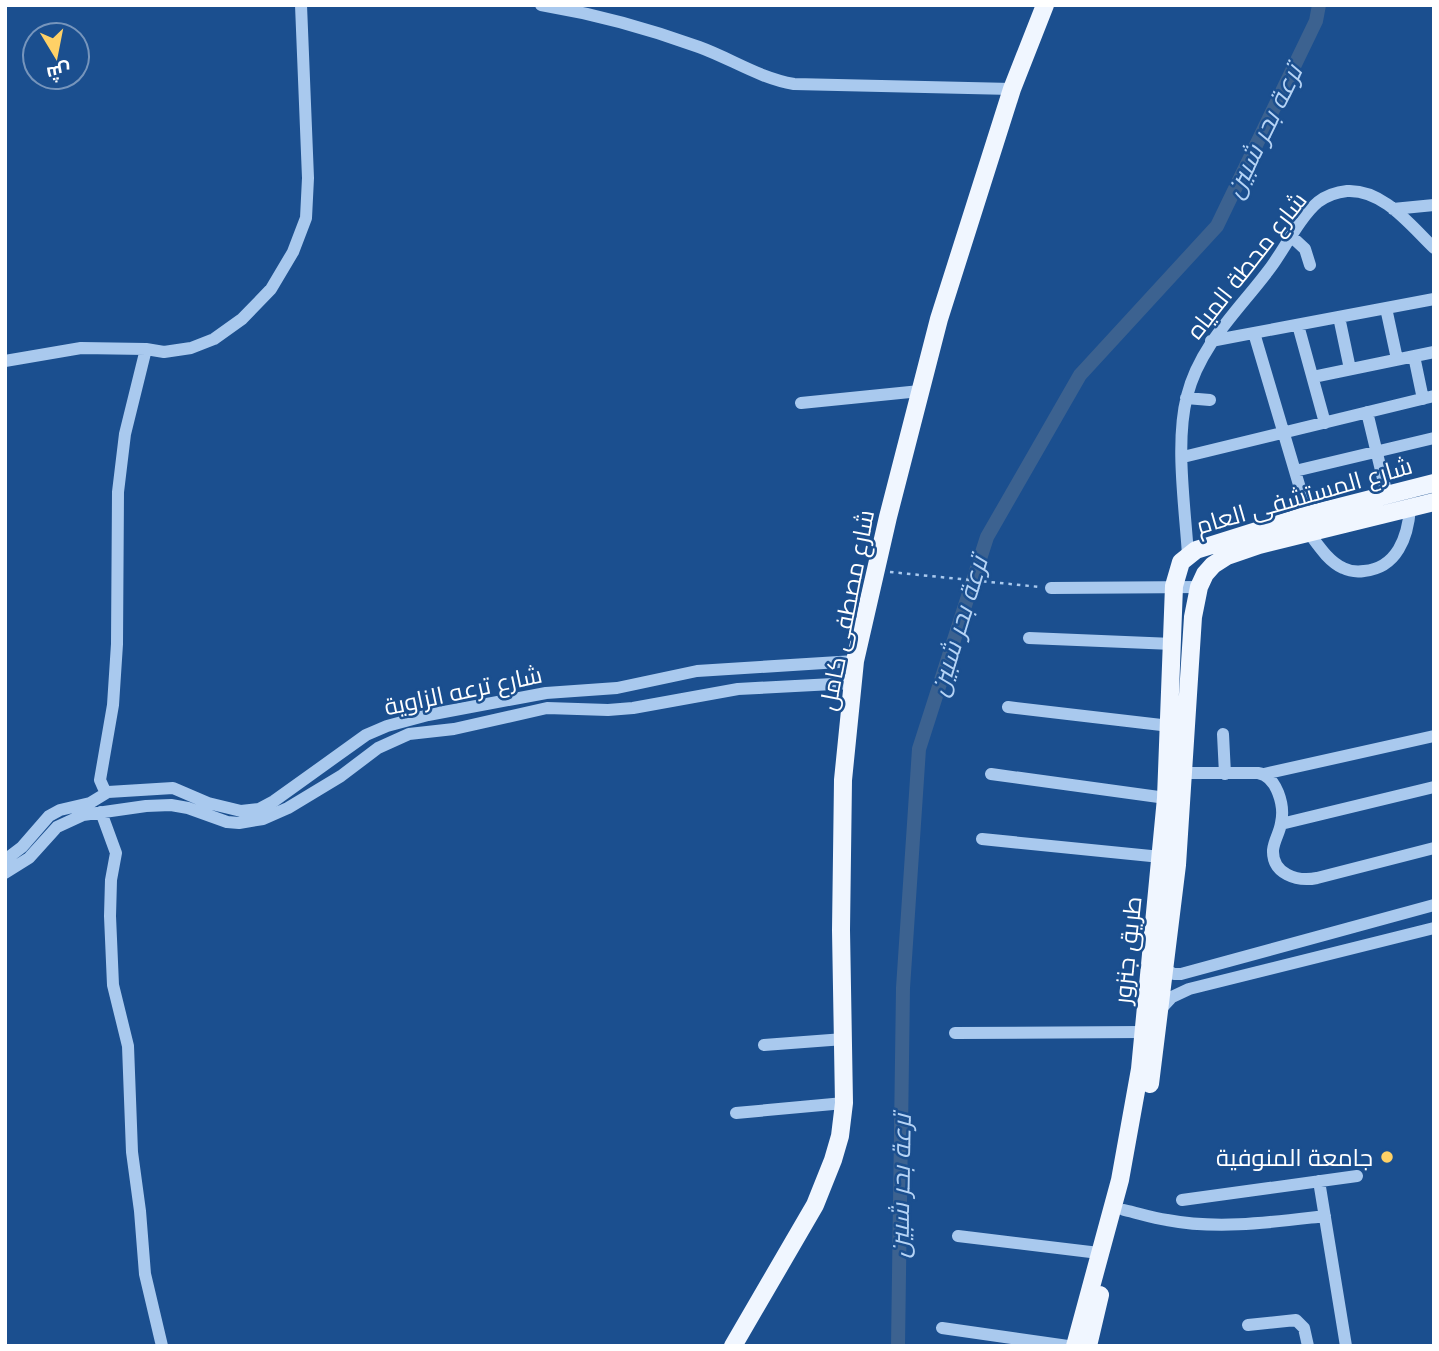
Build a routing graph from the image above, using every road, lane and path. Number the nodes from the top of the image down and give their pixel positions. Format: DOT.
graph roads {
  1 [pos="301,5"];
  2 [pos="541,5"];
  3 [pos="1045,5"];
  4 [pos="1012,89"];
  5 [pos="1434,205"];
  6 [pos="1393,209"];
  7 [pos="1292,237"];
  8 [pos="1434,248"];
  9 [pos="1310,265"];
  10 [pos="1434,299"];
  11 [pos="1386,308"];
  12 [pos="1339,317"];
  13 [pos="1298,325"];
  14 [pos="1254,333"];
  15 [pos="1211,341"];
  16 [pos="146,349"];
  17 [pos="1434,352"];
  18 [pos="1414,356"];
  19 [pos="1397,359"];
  20 [pos="5,361"];
  21 [pos="1350,369"];
  22 [pos="1313,377"];
  23 [pos="920,391"];
  24 [pos="1429,397"];
  25 [pos="1186,398"];
  26 [pos="1210,400"];
  27 [pos="801,403"];
  28 [pos="1367,412"];
  29 [pos="1325,423"];
  30 [pos="1284,433"];
  31 [pos="1434,438"];
  32 [pos="1377,452"];
  33 [pos="1183,457"];
  34 [pos="1295,471"];
  35 [pos="1434,483"];
  36 [pos="1387,495"];
  37 [pos="1434,502"];
  38 [pos="1410,508"];
  39 [pos="1309,524"];
  40 [pos="1188,555"];
  41 [pos="902,573"];
  42 [pos="1202,581"];
  43 [pos="1030,586"];
  44 [pos="1174,586"];
  45 [pos="1051,588"];
  46 [pos="1029,638"];
  47 [pos="1173,644"];
  48 [pos="855,661"];
  49 [pos="852,683"];
  50 [pos="1008,707"];
  51 [pos="1170,726"];
  52 [pos="1223,734"];
  53 [pos="1434,736"];
  54 [pos="1184,773"];
  55 [pos="991,774"];
  56 [pos="1225,774"];
  57 [pos="1264,774"];
  58 [pos="1434,787"];
  59 [pos="108,792"];
  60 [pos="1166,798"];
  61 [pos="102,811"];
  62 [pos="1281,824"];
  63 [pos="982,839"];
  64 [pos="1434,848"];
  65 [pos="1161,857"];
  66 [pos="5,860"];
  67 [pos="5,873"];
  68 [pos="1434,905"];
  69 [pos="1403,914"];
  70 [pos="1434,928"];
  71 [pos="1409,934"];
  72 [pos="1164,970"];
  73 [pos="1159,1011"];
  74 [pos="1142,1032"];
  75 [pos="955,1033"];
  76 [pos="844,1039"];
  77 [pos="764,1045"];
  78 [pos="844,1103"];
  79 [pos="736,1113"];
  80 [pos="1357,1177"];
  81 [pos="1320,1181"];
  82 [pos="1182,1200"];
  83 [pos="1124,1210"];
  84 [pos="1325,1216"];
  85 [pos="958,1236"];
  86 [pos="1099,1253"];
  87 [pos="1248,1325"];
  88 [pos="942,1328"];
  89 [pos="162,1346"];
  90 [pos="733,1346"];
  91 [pos="1068,1346"];
  92 [pos="1075,1346"];
  93 [pos="1088,1346"];
  94 [pos="1308,1346"];
  95 [pos="1346,1346"];
  1 -- 16 [label="street"];
  2 -- 4 [label="street"];
  3 -- 4 [label="main road, شارع مصطفى كامل"];
  4 -- 23 [label="main road, شارع مصطفى كامل"];
  5 -- 6 [label="street"];
  6 -- 7 [label="street, شارع محطة المياه"];
  6 -- 8 [label="street, شارع محطة المياه"];
  7 -- 9 [label="street"];
  7 -- 15 [label="street, شارع محطة المياه"];
  10 -- 11 [label="street"];
  11 -- 12 [label="street"];
  11 -- 19 [label="street"];
  12 -- 13 [label="street"];
  12 -- 21 [label="street"];
  13 -- 14 [label="street"];
  13 -- 22 [label="street"];
  14 -- 15 [label="street"];
  14 -- 30 [label="street"];
  15 -- 25 [label="street, شارع محطة المياه"];
  16 -- 20 [label="street"];
  16 -- 59 [label="street"];
  17 -- 18 [label="street"];
  18 -- 19 [label="street"];
  18 -- 24 [label="street"];
  19 -- 21 [label="street"];
  21 -- 22 [label="street"];
  22 -- 29 [label="street"];
  23 -- 27 [label="street"];
  23 -- 48 [label="main road, شارع مصطفى كامل"];
  24 -- 28 [label="street"];
  25 -- 26 [label="street"];
  25 -- 33 [label="street, شارع محطة المياه"];
  28 -- 29 [label="street"];
  28 -- 32 [label="street"];
  29 -- 30 [label="street"];
  30 -- 33 [label="street"];
  30 -- 34 [label="street"];
  31 -- 32 [label="street"];
  32 -- 34 [label="street"];
  32 -- 36 [label="street"];
  33 -- 40 [label="street, شارع محطة المياه"];
  34 -- 39 [label="street"];
  35 -- 36 [label="main road, شارع المستشفى العام"];
  36 -- 39 [label="main road, شارع المستشفى العام"];
  37 -- 38 [label="main road, شارع المستشفى العام"];
  38 -- 39 [label="main road, شارع المستشفى العام"];
  38 -- 39 [label="street"];
  39 -- 40 [label="main road, شارع المستشفى العام"];
  39 -- 42 [label="main road, شارع المستشفى العام"];
  40 -- 44 [label="main road, طريق جنزور"];
  41 -- 43 [label="path"];
  42 -- 44 [label="street"];
  42 -- 54 [label="main road, طريق جنزور"];
  44 -- 45 [label="street"];
  44 -- 47 [label="main road, طريق جنزور"];
  46 -- 47 [label="street"];
  47 -- 51 [label="main road, طريق جنزور"];
  48 -- 49 [label="main road, شارع مصطفى كامل"];
  48 -- 59 [label="street, شارع ترعه الزاوية"];
  49 -- 61 [label="street, شارع ترعه الزاوية"];
  49 -- 76 [label="main road, شارع مصطفى كامل"];
  50 -- 51 [label="street"];
  51 -- 60 [label="main road, طريق جنزور"];
  52 -- 56 [label="street"];
  53 -- 57 [label="street"];
  54 -- 56 [label="street"];
  54 -- 72 [label="main road, طريق جنزور"];
  55 -- 60 [label="street"];
  56 -- 57 [label="street"];
  57 -- 62 [label="street"];
  58 -- 62 [label="street"];
  59 -- 66 [label="street, شارع ترعه الزاوية"];
  60 -- 65 [label="main road, طريق جنزور"];
  61 -- 67 [label="street, شارع ترعه الزاوية"];
  61 -- 89 [label="street"];
  62 -- 64 [label="street"];
  63 -- 65 [label="street"];
  65 -- 74 [label="main road, طريق جنزور"];
  68 -- 69 [label="street"];
  69 -- 71 [label="street"];
  69 -- 72 [label="street"];
  70 -- 71 [label="street"];
  71 -- 73 [label="street"];
  72 -- 73 [label="main road, طريق جنزور"];
  73 -- 83 [label="main road, طريق جنزور"];
  74 -- 75 [label="street"];
  74 -- 86 [label="main road, طريق جنزور"];
  76 -- 77 [label="street"];
  76 -- 78 [label="main road, شارع مصطفى كامل"];
  78 -- 79 [label="street"];
  78 -- 90 [label="main road, شارع مصطفى كامل"];
  80 -- 81 [label="street"];
  81 -- 82 [label="street"];
  81 -- 84 [label="street"];
  83 -- 84 [label="street"];
  83 -- 93 [label="main road, طريق جنزور"];
  84 -- 95 [label="street"];
  85 -- 86 [label="street"];
  86 -- 92 [label="main road, طريق جنزور"];
  87 -- 94 [label="street"];
  88 -- 91 [label="street"];
}
